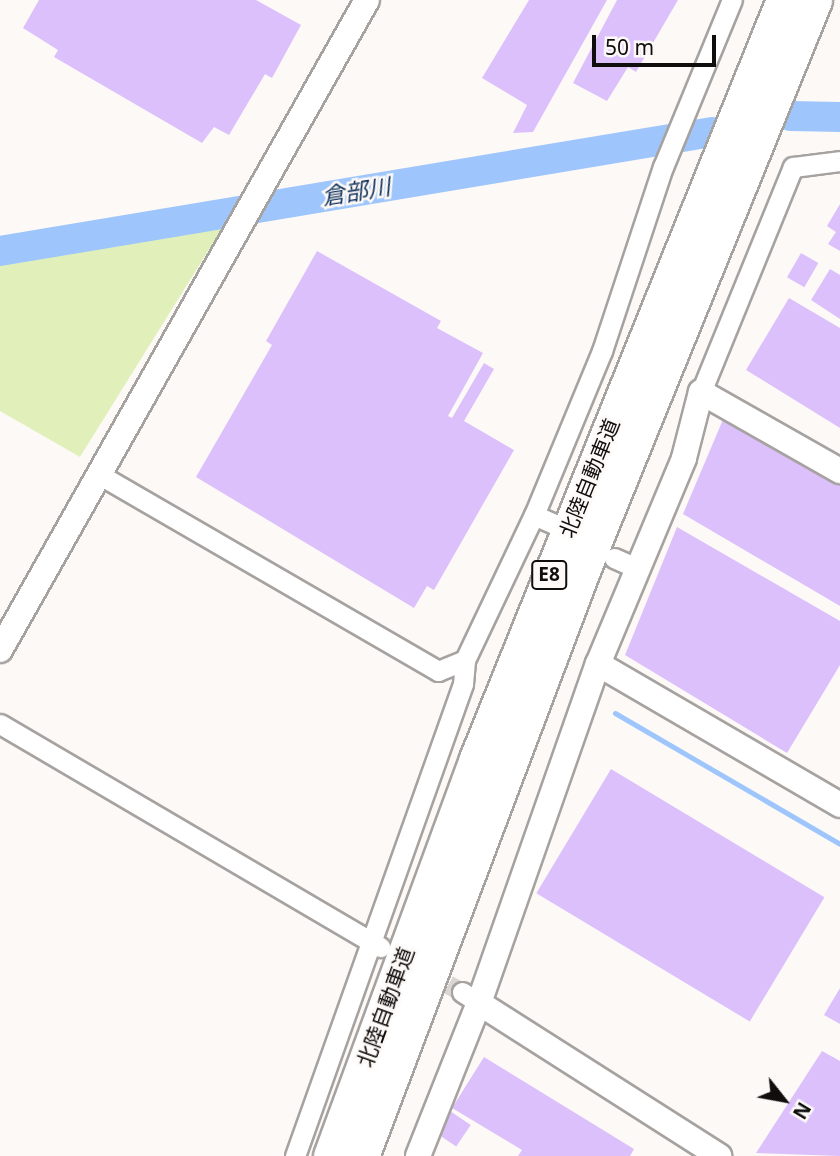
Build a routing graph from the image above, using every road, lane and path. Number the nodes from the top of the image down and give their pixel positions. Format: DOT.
graph roads {
  1 [pos="367,0"];
  2 [pos="732,0"];
  3 [pos="783,0"];
  4 [pos="814,0"];
  5 [pos="840,160"];
  6 [pos="701,392"];
  7 [pos="840,471"];
  8 [pos="100,475"];
  9 [pos="534,515"];
  10 [pos="556,525"];
  11 [pos="0,650"];
  12 [pos="465,660"];
  13 [pos="598,664"];
  14 [pos="0,724"];
  15 [pos="840,804"];
  16 [pos="376,944"];
  17 [pos="470,997"];
  18 [pos="295,1156"];
  19 [pos="331,1156"];
  20 [pos="361,1156"];
  21 [pos="418,1156"];
  22 [pos="719,1156"];
  1 -- 8 [label="street"];
  2 -- 9 [label="street"];
  3 -- 19 [label="highway, 北陸自動車道 / E8"];
  4 -- 20 [label="highway, 北陸自動車道 / E8"];
  5 -- 6 [label="street"];
  6 -- 7 [label="street"];
  6 -- 13 [label="street"];
  8 -- 11 [label="street"];
  8 -- 12 [label="street"];
  9 -- 10 [label="street"];
  9 -- 12 [label="street"];
  12 -- 16 [label="street"];
  13 -- 15 [label="street"];
  13 -- 17 [label="street"];
  14 -- 16 [label="street"];
  16 -- 18 [label="street"];
  17 -- 21 [label="street"];
  17 -- 22 [label="street"];
}
